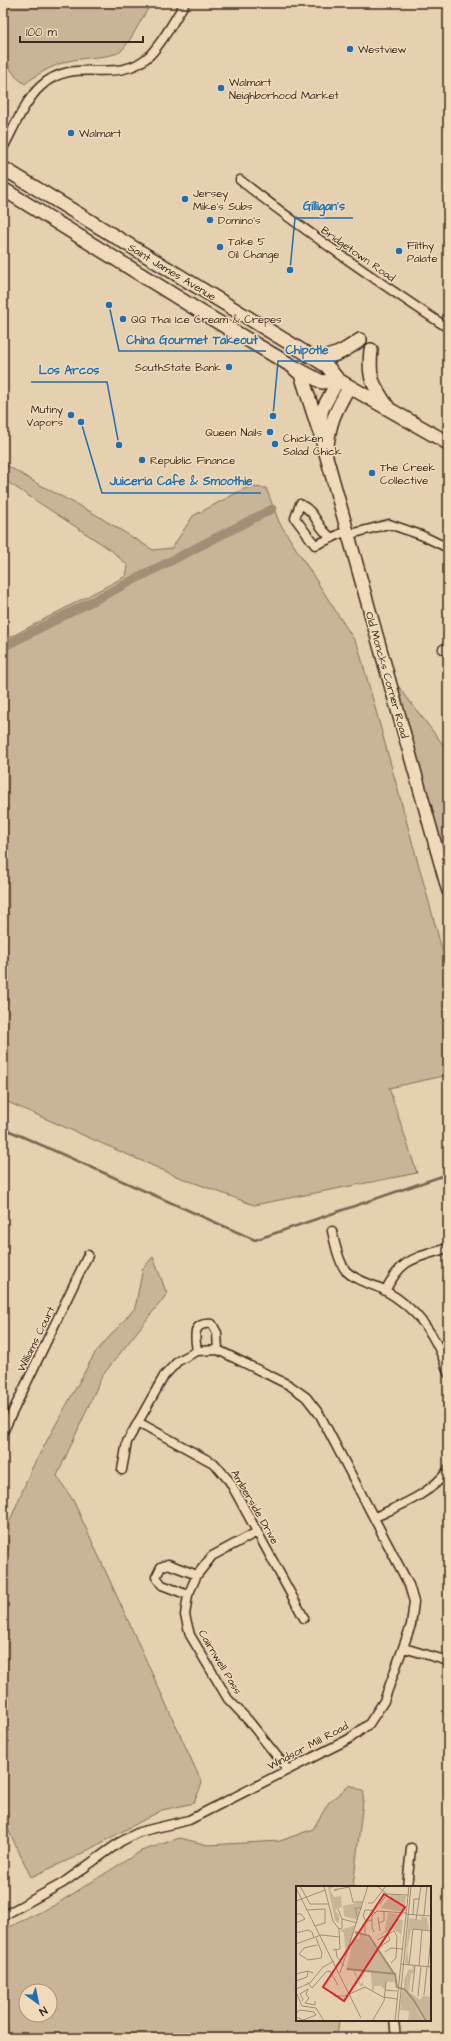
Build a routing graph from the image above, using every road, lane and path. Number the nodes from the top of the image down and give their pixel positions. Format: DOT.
graph roads {
  1 [pos="185,3"];
  2 [pos="3,148"];
  3 [pos="3,168"];
  4 [pos="240,180"];
  5 [pos="3,189"];
  6 [pos="448,328"];
  7 [pos="360,340"];
  8 [pos="371,350"];
  9 [pos="312,357"];
  10 [pos="292,366"];
  11 [pos="343,384"];
  12 [pos="389,410"];
  13 [pos="318,430"];
  14 [pos="448,443"];
  15 [pos="327,461"];
  16 [pos="347,533"];
  17 [pos="332,538"];
  18 [pos="448,548"];
  19 [pos="448,890"];
  20 [pos="332,1231"];
  21 [pos="448,1248"];
  22 [pos="88,1255"];
  23 [pos="385,1291"];
  24 [pos="218,1350"];
  25 [pos="197,1351"];
  26 [pos="448,1371"];
  27 [pos="138,1422"];
  28 [pos="3,1432"];
  29 [pos="122,1470"];
  30 [pos="448,1470"];
  31 [pos="375,1517"];
  32 [pos="257,1532"];
  33 [pos="197,1575"];
  34 [pos="188,1595"];
  35 [pos="304,1618"];
  36 [pos="404,1648"];
  37 [pos="448,1661"];
  38 [pos="288,1770"];
  39 [pos="411,1848"];
  40 [pos="408,1886"];
  41 [pos="38,1899"];
  42 [pos="3,1909"];
  43 [pos="3,1916"];
  44 [pos="394,2021"];
  45 [pos="396,2038"];
  1 -- 2 [label="street"];
  3 -- 9 [label="main road, Saint James Avenue"];
  4 -- 6 [label="street, Bridgetown Road"];
  5 -- 10 [label="main road, Saint James Avenue"];
  7 -- 9 [label="main road"];
  8 -- 12 [label="main road"];
  9 -- 11 [label="main road, Saint James Avenue"];
  10 -- 11 [label="main road, Saint James Avenue"];
  10 -- 13 [label="main road"];
  11 -- 12 [label="main road, Saint James Avenue"];
  11 -- 13 [label="street"];
  11 -- 15 [label="street"];
  12 -- 14 [label="main road, Saint James Avenue"];
  13 -- 15 [label="street, Old Moncks Corner Road"];
  15 -- 16 [label="street, Old Moncks Corner Road"];
  16 -- 17 [label="street"];
  16 -- 18 [label="street"];
  16 -- 19 [label="street, Old Moncks Corner Road"];
  17 -- 17 [label="street"];
  20 -- 23 [label="street"];
  21 -- 23 [label="street"];
  22 -- 28 [label="street, Williams Court"];
  23 -- 26 [label="street"];
  24 -- 25 [label="street"];
  24 -- 25 [label="street"];
  24 -- 31 [label="street, Windsor Mill Road"];
  25 -- 27 [label="street"];
  27 -- 29 [label="street"];
  27 -- 32 [label="street, Amberside Drive"];
  30 -- 31 [label="street"];
  31 -- 36 [label="street, Windsor Mill Road"];
  32 -- 33 [label="street, Cairnwell Pass"];
  32 -- 35 [label="street, Amberside Drive"];
  33 -- 34 [label="street, Cairnwell Pass"];
  33 -- 34 [label="street"];
  34 -- 38 [label="street, Cairnwell Pass"];
  36 -- 37 [label="street"];
  36 -- 38 [label="street, Windsor Mill Road"];
  38 -- 41 [label="street, Windsor Mill Road"];
  39 -- 40 [label="street"];
  41 -- 42 [label="street, Windsor Mill Road"];
  41 -- 43 [label="street, Windsor Mill Road"];
  44 -- 45 [label="street"];
}
